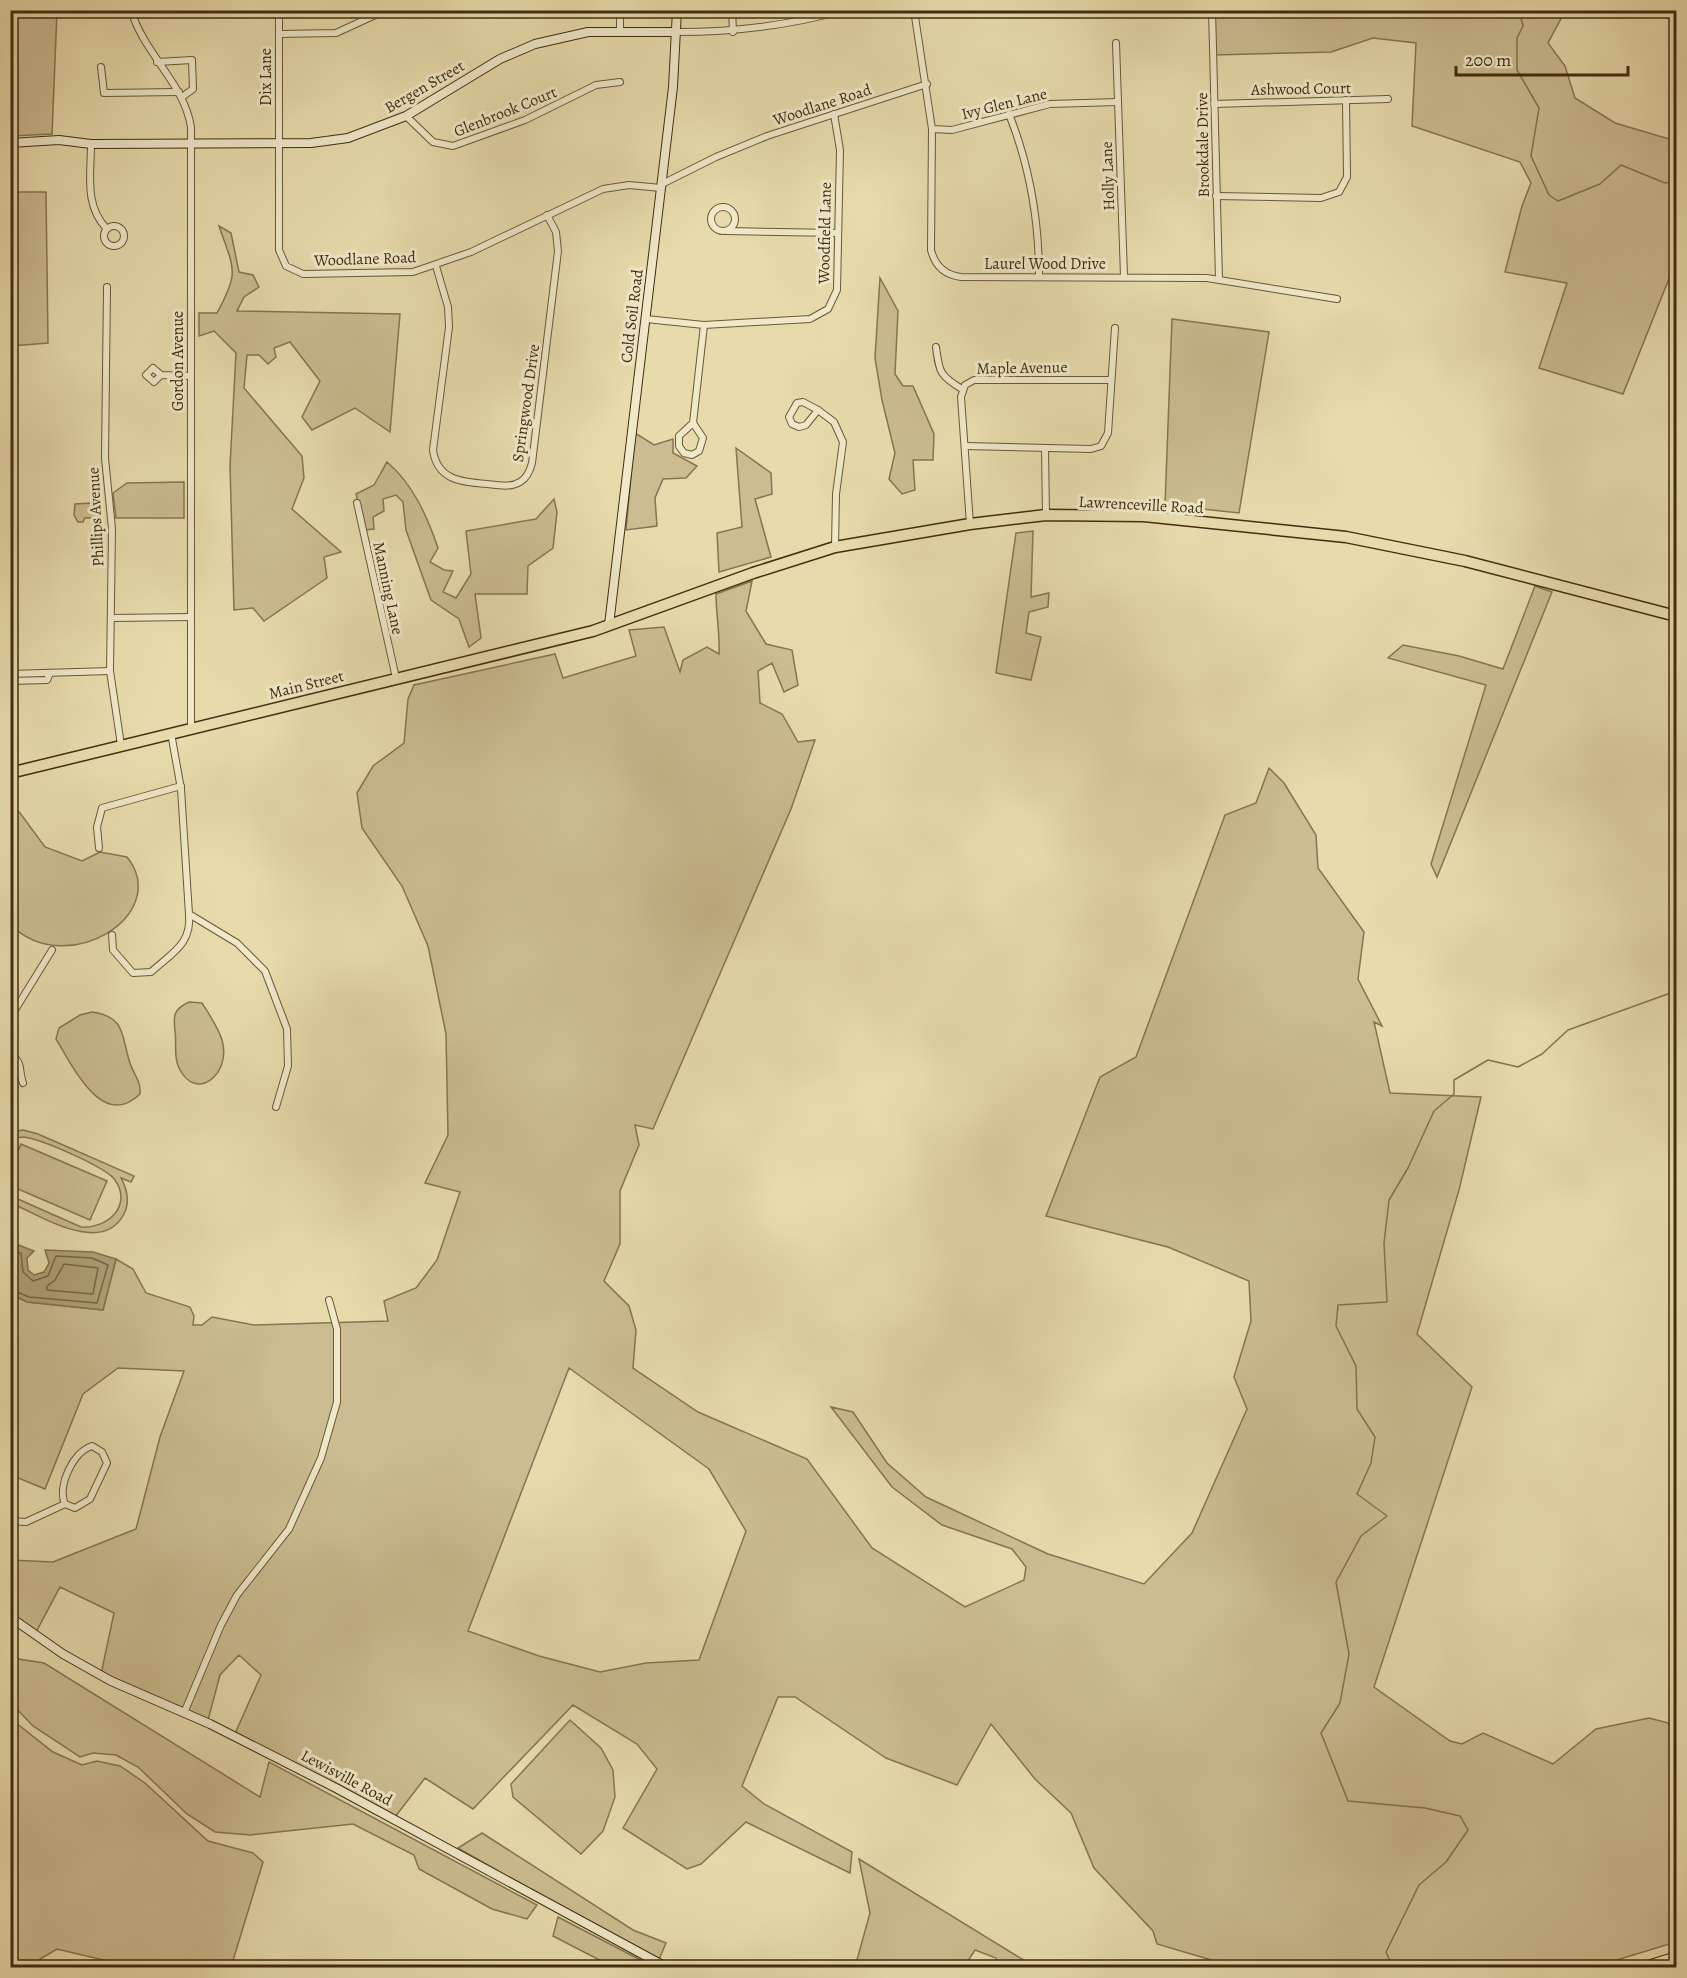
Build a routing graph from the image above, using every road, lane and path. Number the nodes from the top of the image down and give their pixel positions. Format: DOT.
graph roads {
  1 [pos="131,10"];
  2 [pos="279,10"];
  3 [pos="386,10"];
  4 [pos="620,10"];
  5 [pos="677,10"];
  6 [pos="732,10"];
  7 [pos="844,10"];
  8 [pos="914,10"];
  9 [pos="1212,10"];
  10 [pos="620,31"];
  11 [pos="677,32"];
  12 [pos="733,32"];
  13 [pos="279,34"];
  14 [pos="1116,43"];
  15 [pos="158,62"];
  16 [pos="101,67"];
  17 [pos="620,82"];
  18 [pos="927,84"];
  19 [pos="180,95"];
  20 [pos="1388,99"];
  21 [pos="1346,100"];
  22 [pos="1118,102"];
  23 [pos="1214,104"];
  24 [pos="834,114"];
  25 [pos="1009,114"];
  26 [pos="406,116"];
  27 [pos="932,129"];
  28 [pos="10,143"];
  29 [pos="191,143"];
  30 [pos="279,143"];
  31 [pos="91,144"];
  32 [pos="662,186"];
  33 [pos="1216,196"];
  34 [pos="547,215"];
  35 [pos="106,229"];
  36 [pos="727,231"];
  37 [pos="838,233"];
  38 [pos="436,266"];
  39 [pos="1039,276"];
  40 [pos="1124,276"];
  41 [pos="1219,279"];
  42 [pos="107,287"];
  43 [pos="1337,298"];
  44 [pos="645,319"];
  45 [pos="704,325"];
  46 [pos="1114,328"];
  47 [pos="936,347"];
  48 [pos="161,375"];
  49 [pos="191,376"];
  50 [pos="1109,380"];
  51 [pos="963,389"];
  52 [pos="818,410"];
  53 [pos="693,423"];
  54 [pos="964,446"];
  55 [pos="1045,449"];
  56 [pos="357,503"];
  57 [pos="1046,515"];
  58 [pos="970,524"];
  59 [pos="835,547"];
  60 [pos="1677,616"];
  61 [pos="190,617"];
  62 [pos="111,618"];
  63 [pos="609,625"];
  64 [pos="110,670"];
  65 [pos="50,673"];
  66 [pos="10,674"];
  67 [pos="396,678"];
  68 [pos="10,681"];
  69 [pos="191,728"];
  70 [pos="171,733"];
  71 [pos="122,745"];
  72 [pos="10,773"];
  73 [pos="181,786"];
  74 [pos="99,848"];
  75 [pos="189,914"];
  76 [pos="112,934"];
  77 [pos="52,950"];
  78 [pos="10,1018"];
  79 [pos="10,1054"];
  80 [pos="23,1083"];
  81 [pos="276,1107"];
  82 [pos="329,1300"];
  83 [pos="65,1504"];
  84 [pos="10,1521"];
  85 [pos="10,1617"];
  86 [pos="184,1713"];
  87 [pos="1677,1956"];
  88 [pos="668,1968"];
  89 [pos="1638,1968"];
  1 -- 15 [label="street, Gordon Avenue"];
  2 -- 13 [label="street, Dix Lane"];
  3 -- 13 [label="street"];
  4 -- 10 [label="street"];
  5 -- 11 [label="street, Cold Soil Road"];
  6 -- 12 [label="street"];
  7 -- 12 [label="street, Bergen Street"];
  8 -- 18 [label="street, Laurel Wood Drive"];
  9 -- 23 [label="street, Brookdale Drive"];
  10 -- 11 [label="street, Bergen Street"];
  10 -- 26 [label="street, Bergen Street"];
  11 -- 12 [label="street, Bergen Street"];
  11 -- 32 [label="street, Cold Soil Road"];
  13 -- 30 [label="street, Dix Lane"];
  14 -- 22 [label="street, Holly Lane"];
  15 -- 19 [label="street, Gordon Avenue"];
  15 -- 19 [label="street"];
  16 -- 19 [label="street"];
  17 -- 26 [label="street, Glenbrook Court"];
  18 -- 24 [label="street, Woodlane Road"];
  18 -- 27 [label="street, Laurel Wood Drive"];
  19 -- 29 [label="street, Gordon Avenue"];
  20 -- 21 [label="street, Ashwood Court"];
  21 -- 23 [label="street, Ashwood Court"];
  21 -- 33 [label="street"];
  22 -- 25 [label="street, Ivy Glen Lane"];
  22 -- 40 [label="street, Holly Lane"];
  23 -- 33 [label="street, Brookdale Drive"];
  24 -- 32 [label="street, Woodlane Road"];
  24 -- 37 [label="street, Woodfield Lane"];
  25 -- 27 [label="street, Ivy Glen Lane"];
  25 -- 39 [label="street"];
  26 -- 30 [label="street, Bergen Street"];
  27 -- 39 [label="street, Laurel Wood Drive"];
  28 -- 31 [label="street, Bergen Street"];
  29 -- 30 [label="street, Bergen Street"];
  29 -- 31 [label="street, Bergen Street"];
  29 -- 49 [label="street, Gordon Avenue"];
  30 -- 38 [label="street, Woodlane Road"];
  31 -- 35 [label="street"];
  32 -- 34 [label="street, Woodlane Road"];
  32 -- 44 [label="street, Cold Soil Road"];
  33 -- 41 [label="street, Brookdale Drive"];
  34 -- 38 [label="street, Woodlane Road"];
  34 -- 38 [label="street, Springwood Drive"];
  36 -- 36 [label="street"];
  36 -- 37 [label="street"];
  37 -- 45 [label="street, Woodfield Lane"];
  39 -- 40 [label="street, Laurel Wood Drive"];
  40 -- 41 [label="street, Laurel Wood Drive"];
  41 -- 43 [label="street, Laurel Wood Drive"];
  42 -- 62 [label="street, Phillips Avenue"];
  44 -- 45 [label="street, Woodfield Lane"];
  44 -- 63 [label="street, Cold Soil Road"];
  45 -- 53 [label="street"];
  46 -- 50 [label="street"];
  47 -- 51 [label="street"];
  48 -- 49 [label="street"];
  49 -- 61 [label="street, Gordon Avenue"];
  50 -- 51 [label="street, Maple Avenue"];
  50 -- 55 [label="street"];
  51 -- 54 [label="street, Maple Avenue"];
  52 -- 52 [label="street"];
  52 -- 59 [label="street"];
  53 -- 53 [label="street"];
  54 -- 55 [label="street"];
  54 -- 58 [label="street, Maple Avenue"];
  55 -- 57 [label="street"];
  56 -- 67 [label="street, Manning Lane"];
  57 -- 58 [label="highway, Lawrenceville Road"];
  57 -- 60 [label="highway, Lawrenceville Road"];
  58 -- 59 [label="highway, Lawrenceville Road"];
  59 -- 63 [label="highway, Lawrenceville Road"];
  61 -- 62 [label="street"];
  61 -- 69 [label="street, Gordon Avenue"];
  62 -- 64 [label="street, Phillips Avenue"];
  63 -- 67 [label="highway, Main Street"];
  64 -- 65 [label="street"];
  64 -- 71 [label="street, Phillips Avenue"];
  65 -- 66 [label="street"];
  65 -- 68 [label="street"];
  67 -- 69 [label="highway, Main Street"];
  69 -- 70 [label="highway, Main Street"];
  70 -- 71 [label="highway, Main Street"];
  70 -- 73 [label="street"];
  71 -- 72 [label="highway, Main Street"];
  73 -- 74 [label="street"];
  73 -- 75 [label="street"];
  75 -- 76 [label="street"];
  75 -- 81 [label="street"];
  77 -- 78 [label="street"];
  79 -- 80 [label="street"];
  82 -- 86 [label="street"];
  83 -- 83 [label="street"];
  83 -- 84 [label="street"];
  85 -- 86 [label="street, Lewisville Road"];
  86 -- 88 [label="street, Lewisville Road"];
  87 -- 89 [label="street"];
}
